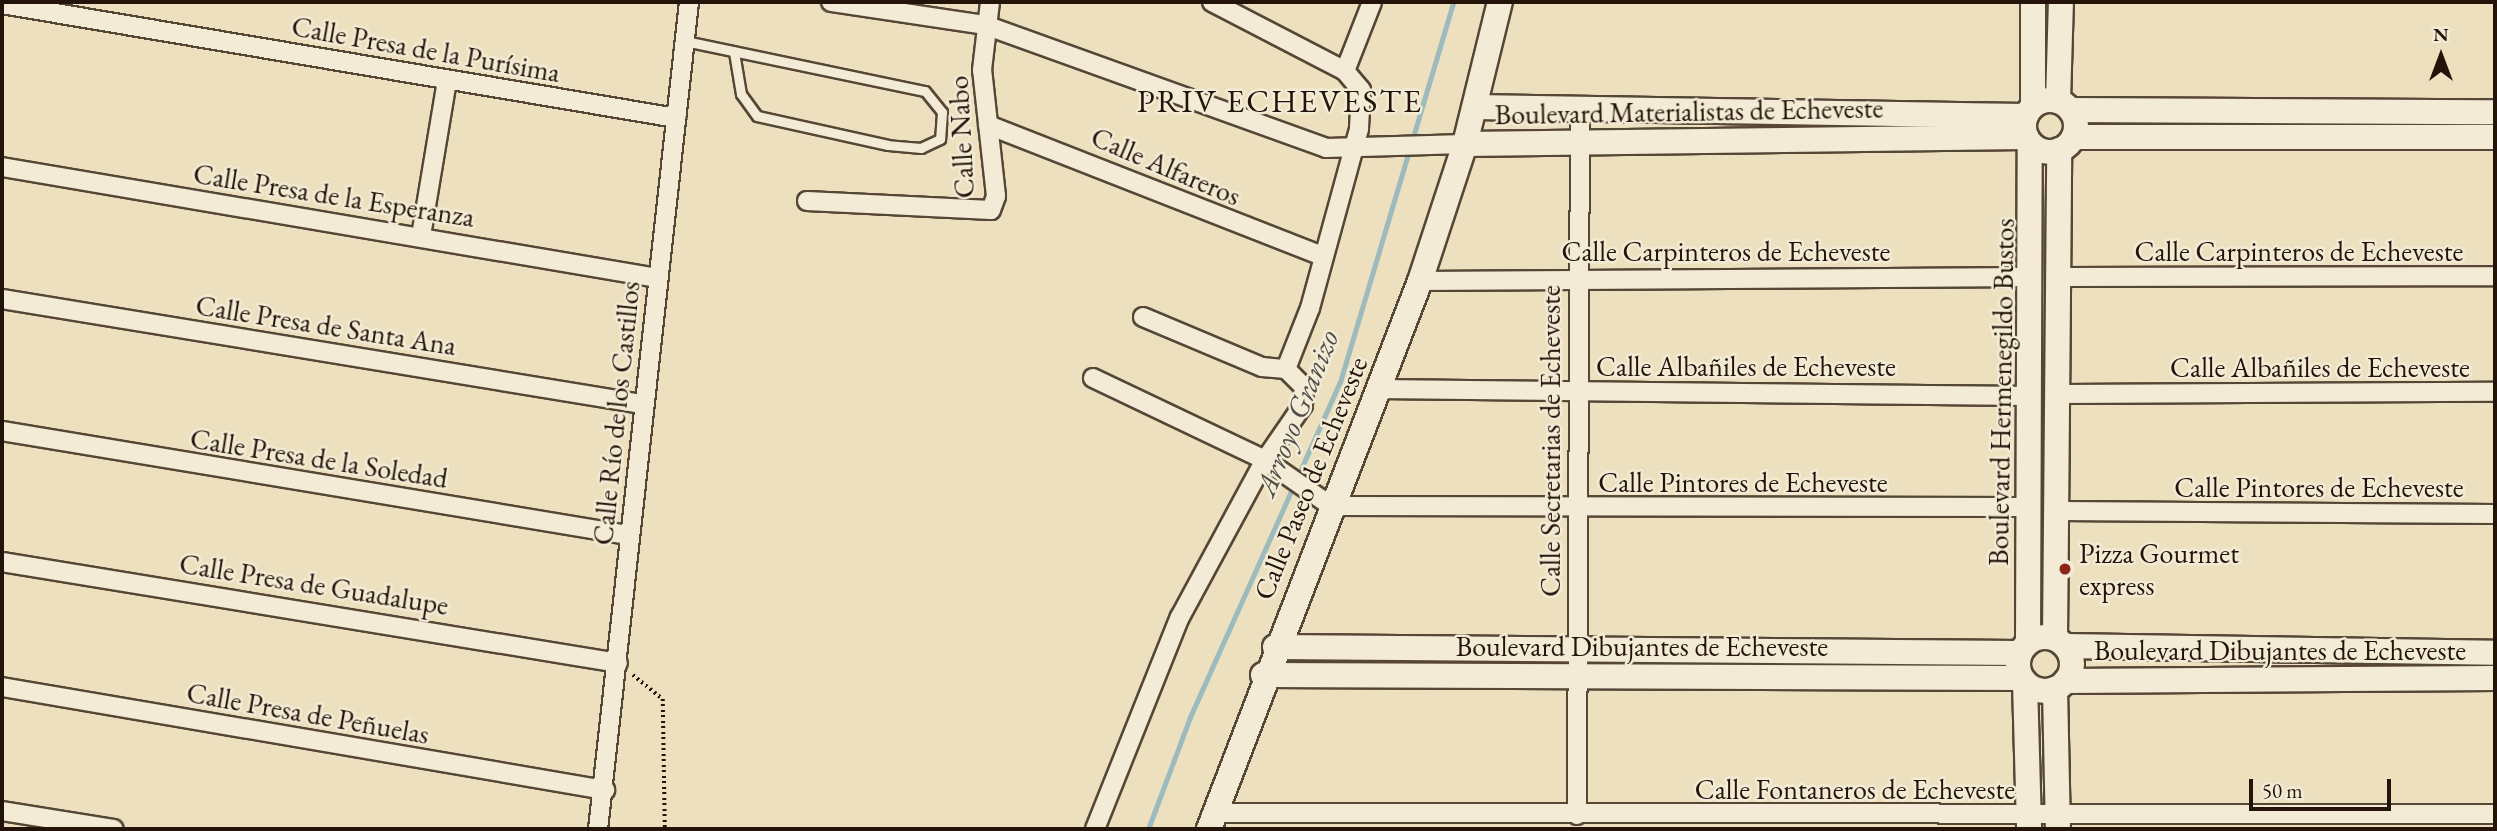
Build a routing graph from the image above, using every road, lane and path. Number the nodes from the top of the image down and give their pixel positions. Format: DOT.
graph roads {
  1 [pos="688,2"];
  2 [pos="831,2"];
  3 [pos="990,2"];
  4 [pos="1212,2"];
  5 [pos="1373,2"];
  6 [pos="1500,2"];
  7 [pos="2033,2"];
  8 [pos="2061,2"];
  9 [pos="2,4"];
  10 [pos="985,24"];
  11 [pos="685,41"];
  12 [pos="734,52"];
  13 [pos="1345,71"];
  14 [pos="447,80"];
  15 [pos="2065,105"];
  16 [pos="1475,107"];
  17 [pos="1580,108"];
  18 [pos="2495,112"];
  19 [pos="676,118"];
  20 [pos="988,125"];
  21 [pos="2029,125"];
  22 [pos="2495,136"];
  23 [pos="1578,141"];
  24 [pos="2066,143"];
  25 [pos="1465,144"];
  26 [pos="1359,151"];
  27 [pos="2,167"];
  28 [pos="807,201"];
  29 [pos="421,236"];
  30 [pos="1323,256"];
  31 [pos="2495,276"];
  32 [pos="2032,277"];
  33 [pos="2061,277"];
  34 [pos="657,278"];
  35 [pos="1575,278"];
  36 [pos="1420,281"];
  37 [pos="2,299"];
  38 [pos="1143,317"];
  39 [pos="1286,369"];
  40 [pos="1093,378"];
  41 [pos="1378,389"];
  42 [pos="1574,391"];
  43 [pos="2495,392"];
  44 [pos="2062,394"];
  45 [pos="2030,396"];
  46 [pos="642,404"];
  47 [pos="2,431"];
  48 [pos="1272,464"];
  49 [pos="1331,506"];
  50 [pos="2029,507"];
  51 [pos="1577,509"];
  52 [pos="2059,510"];
  53 [pos="2495,514"];
  54 [pos="628,535"];
  55 [pos="2,562"];
  56 [pos="2061,642"];
  57 [pos="1275,647"];
  58 [pos="1576,649"];
  59 [pos="2495,653"];
  60 [pos="618,663"];
  61 [pos="2023,664"];
  62 [pos="1263,675"];
  63 [pos="1575,676"];
  64 [pos="2495,678"];
  65 [pos="2060,685"];
  66 [pos="2,687"];
  67 [pos="605,790"];
  68 [pos="2,811"];
  69 [pos="2495,814"];
  70 [pos="1577,816"];
  71 [pos="1212,821"];
  72 [pos="2029,822"];
  73 [pos="2058,823"];
  74 [pos="94,828"];
  75 [pos="114,829"];
  76 [pos="597,829"];
  77 [pos="665,829"];
  78 [pos="1095,829"];
  1 -- 11 [label="street, Calle Río de los Castillos"];
  2 -- 10 [label="street, Boulevard Materialistas de Echeveste"];
  3 -- 10 [label="street, Calle Nabo"];
  4 -- 13 [label="street"];
  5 -- 13 [label="street"];
  6 -- 16 [label="street, Calle Paseo de Echeveste"];
  7 -- 21 [label="street, Boulevard Hermenegildo Bustos"];
  8 -- 15 [label="street"];
  9 -- 14 [label="street, Calle Presa de la Purísima"];
  10 -- 20 [label="street, Calle Nabo"];
  10 -- 26 [label="street, Boulevard Materialistas de Echeveste"];
  11 -- 12 [label="lane"];
  11 -- 19 [label="street, Calle Río de los Castillos"];
  12 -- 12 [label="lane"];
  13 -- 26 [label="street"];
  14 -- 19 [label="street, Calle Presa de la Purísima"];
  14 -- 29 [label="street"];
  15 -- 18 [label="street"];
  15 -- 21 [label="street"];
  15 -- 24 [label="street, Boulevard Hermenegildo Bustos"];
  16 -- 17 [label="street, Boulevard Materialistas de Echeveste"];
  16 -- 25 [label="street, Calle Paseo de Echeveste"];
  17 -- 21 [label="street, Boulevard Materialistas de Echeveste"];
  17 -- 23 [label="street, Calle Secretarias de Echeveste"];
  19 -- 34 [label="street, Calle Río de los Castillos"];
  20 -- 28 [label="street, Calle Nabo"];
  20 -- 30 [label="street, Calle Alfareros"];
  21 -- 23 [label="street, Boulevard Materialistas de Echeveste"];
  21 -- 24 [label="street"];
  21 -- 32 [label="street, Boulevard Hermenegildo Bustos"];
  22 -- 24 [label="street"];
  23 -- 25 [label="street, Boulevard Materialistas de Echeveste"];
  23 -- 35 [label="street, Calle Secretarias de Echeveste"];
  24 -- 33 [label="street, Boulevard Hermenegildo Bustos"];
  25 -- 26 [label="street, Boulevard Materialistas de Echeveste"];
  25 -- 36 [label="street, Calle Paseo de Echeveste"];
  26 -- 30 [label="street"];
  27 -- 29 [label="street, Calle Presa de la Esperanza"];
  29 -- 34 [label="street, Calle Presa de la Esperanza"];
  30 -- 39 [label="street"];
  31 -- 33 [label="street, Calle Carpinteros de Echeveste"];
  32 -- 35 [label="street, Calle Carpinteros de Echeveste"];
  32 -- 45 [label="street, Boulevard Hermenegildo Bustos"];
  33 -- 44 [label="street, Boulevard Hermenegildo Bustos"];
  34 -- 46 [label="street, Calle Río de los Castillos"];
  35 -- 36 [label="street, Calle Carpinteros de Echeveste"];
  35 -- 42 [label="street, Calle Secretarias de Echeveste"];
  36 -- 41 [label="street, Calle Paseo de Echeveste"];
  37 -- 46 [label="street, Calle Presa de Santa Ana"];
  38 -- 39 [label="street"];
  39 -- 48 [label="street"];
  40 -- 48 [label="street"];
  41 -- 42 [label="street, Calle Albañiles de Echeveste"];
  41 -- 49 [label="street, Calle Paseo de Echeveste"];
  42 -- 45 [label="street, Calle Albañiles de Echeveste"];
  42 -- 51 [label="street, Calle Secretarias de Echeveste"];
  43 -- 44 [label="street, Calle Albañiles de Echeveste"];
  44 -- 52 [label="street, Boulevard Hermenegildo Bustos"];
  45 -- 50 [label="street, Boulevard Hermenegildo Bustos"];
  46 -- 54 [label="street, Calle Río de los Castillos"];
  47 -- 54 [label="street, Calle Presa de la Soledad"];
  48 -- 49 [label="street"];
  48 -- 78 [label="street"];
  49 -- 51 [label="street, Calle Pintores de Echeveste"];
  49 -- 57 [label="street, Calle Paseo de Echeveste"];
  50 -- 51 [label="street, Calle Pintores de Echeveste"];
  50 -- 61 [label="street, Boulevard Hermenegildo Bustos"];
  51 -- 58 [label="street, Calle Secretarias de Echeveste"];
  52 -- 53 [label="street, Calle Pintores de Echeveste"];
  52 -- 56 [label="street, Boulevard Hermenegildo Bustos"];
  54 -- 60 [label="street, Calle Río de los Castillos"];
  55 -- 60 [label="street, Calle Presa de Guadalupe"];
  56 -- 59 [label="street, Boulevard Dibujantes de Echeveste"];
  56 -- 61 [label="street, Boulevard Dibujantes de Echeveste"];
  56 -- 65 [label="street, Boulevard Hermenegildo Bustos"];
  57 -- 58 [label="street, Boulevard Dibujantes de Echeveste"];
  57 -- 62 [label="street, Calle Paseo de Echeveste"];
  58 -- 61 [label="street, Boulevard Dibujantes de Echeveste"];
  58 -- 63 [label="street, Calle Secretarias de Echeveste"];
  60 -- 67 [label="street, Calle Río de los Castillos"];
  60 -- 77 [label="path"];
  61 -- 63 [label="street, Boulevard Dibujantes de Echeveste"];
  61 -- 65 [label="street, Boulevard Dibujantes de Echeveste"];
  61 -- 72 [label="street, Boulevard Hermenegildo Bustos"];
  62 -- 63 [label="street, Boulevard Dibujantes de Echeveste"];
  62 -- 71 [label="street, Calle Paseo de Echeveste"];
  63 -- 70 [label="street, Calle Secretarias de Echeveste"];
  64 -- 65 [label="street, Boulevard Dibujantes de Echeveste"];
  65 -- 73 [label="street"];
  66 -- 67 [label="street, Calle Presa de Peñuelas"];
  67 -- 76 [label="street, Calle Río de los Castillos"];
  68 -- 74 [label="street"];
  69 -- 73 [label="street, Calle Fontaneros de Echeveste"];
  70 -- 71 [label="street, Calle Fontaneros de Echeveste"];
  70 -- 72 [label="street, Calle Fontaneros de Echeveste"];
  72 -- 73 [label="street, Calle Fontaneros de Echeveste"];
  74 -- 75 [label="street"];
}
